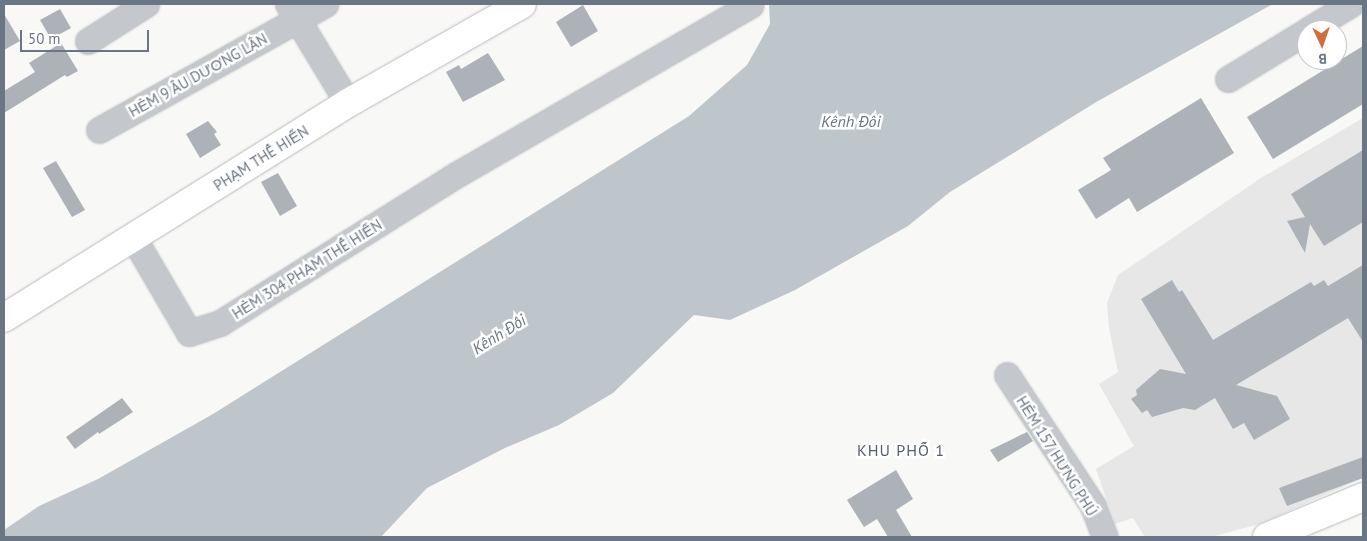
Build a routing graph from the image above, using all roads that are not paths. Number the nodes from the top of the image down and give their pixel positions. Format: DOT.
graph roads {
  1 [pos="146,4"];
  2 [pos="325,4"];
  3 [pos="522,4"];
  4 [pos="1351,4"];
  5 [pos="750,5"];
  6 [pos="292,12"];
  7 [pos="1325,20"];
  8 [pos="1297,37"];
  9 [pos="88,41"];
  10 [pos="1228,79"];
  11 [pos="348,103"];
  12 [pos="99,130"];
  13 [pos="133,237"];
  14 [pos="4,318"];
  15 [pos="1008,375"];
  16 [pos="1363,497"];
  17 [pos="1105,537"];
  18 [pos="1267,537"];
  1 -- 9 [label="street"];
  2 -- 6 [label="street, HẺM 9 ÂU DƯƠNG LÂN"];
  3 -- 11 [label="main road, PHẠM THẾ HIỂN"];
  4 -- 7 [label="street"];
  5 -- 13 [label="street, HẺM 304 PHẠM THẾ HIỂN"];
  6 -- 11 [label="street"];
  6 -- 12 [label="street, HẺM 9 ÂU DƯƠNG LÂN"];
  8 -- 10 [label="street"];
  11 -- 13 [label="main road, PHẠM THẾ HIỂN"];
  13 -- 14 [label="main road, PHẠM THẾ HIỂN"];
  15 -- 17 [label="street, HẺM 157 HƯNG PHÚ"];
  16 -- 18 [label="main road"];
}
